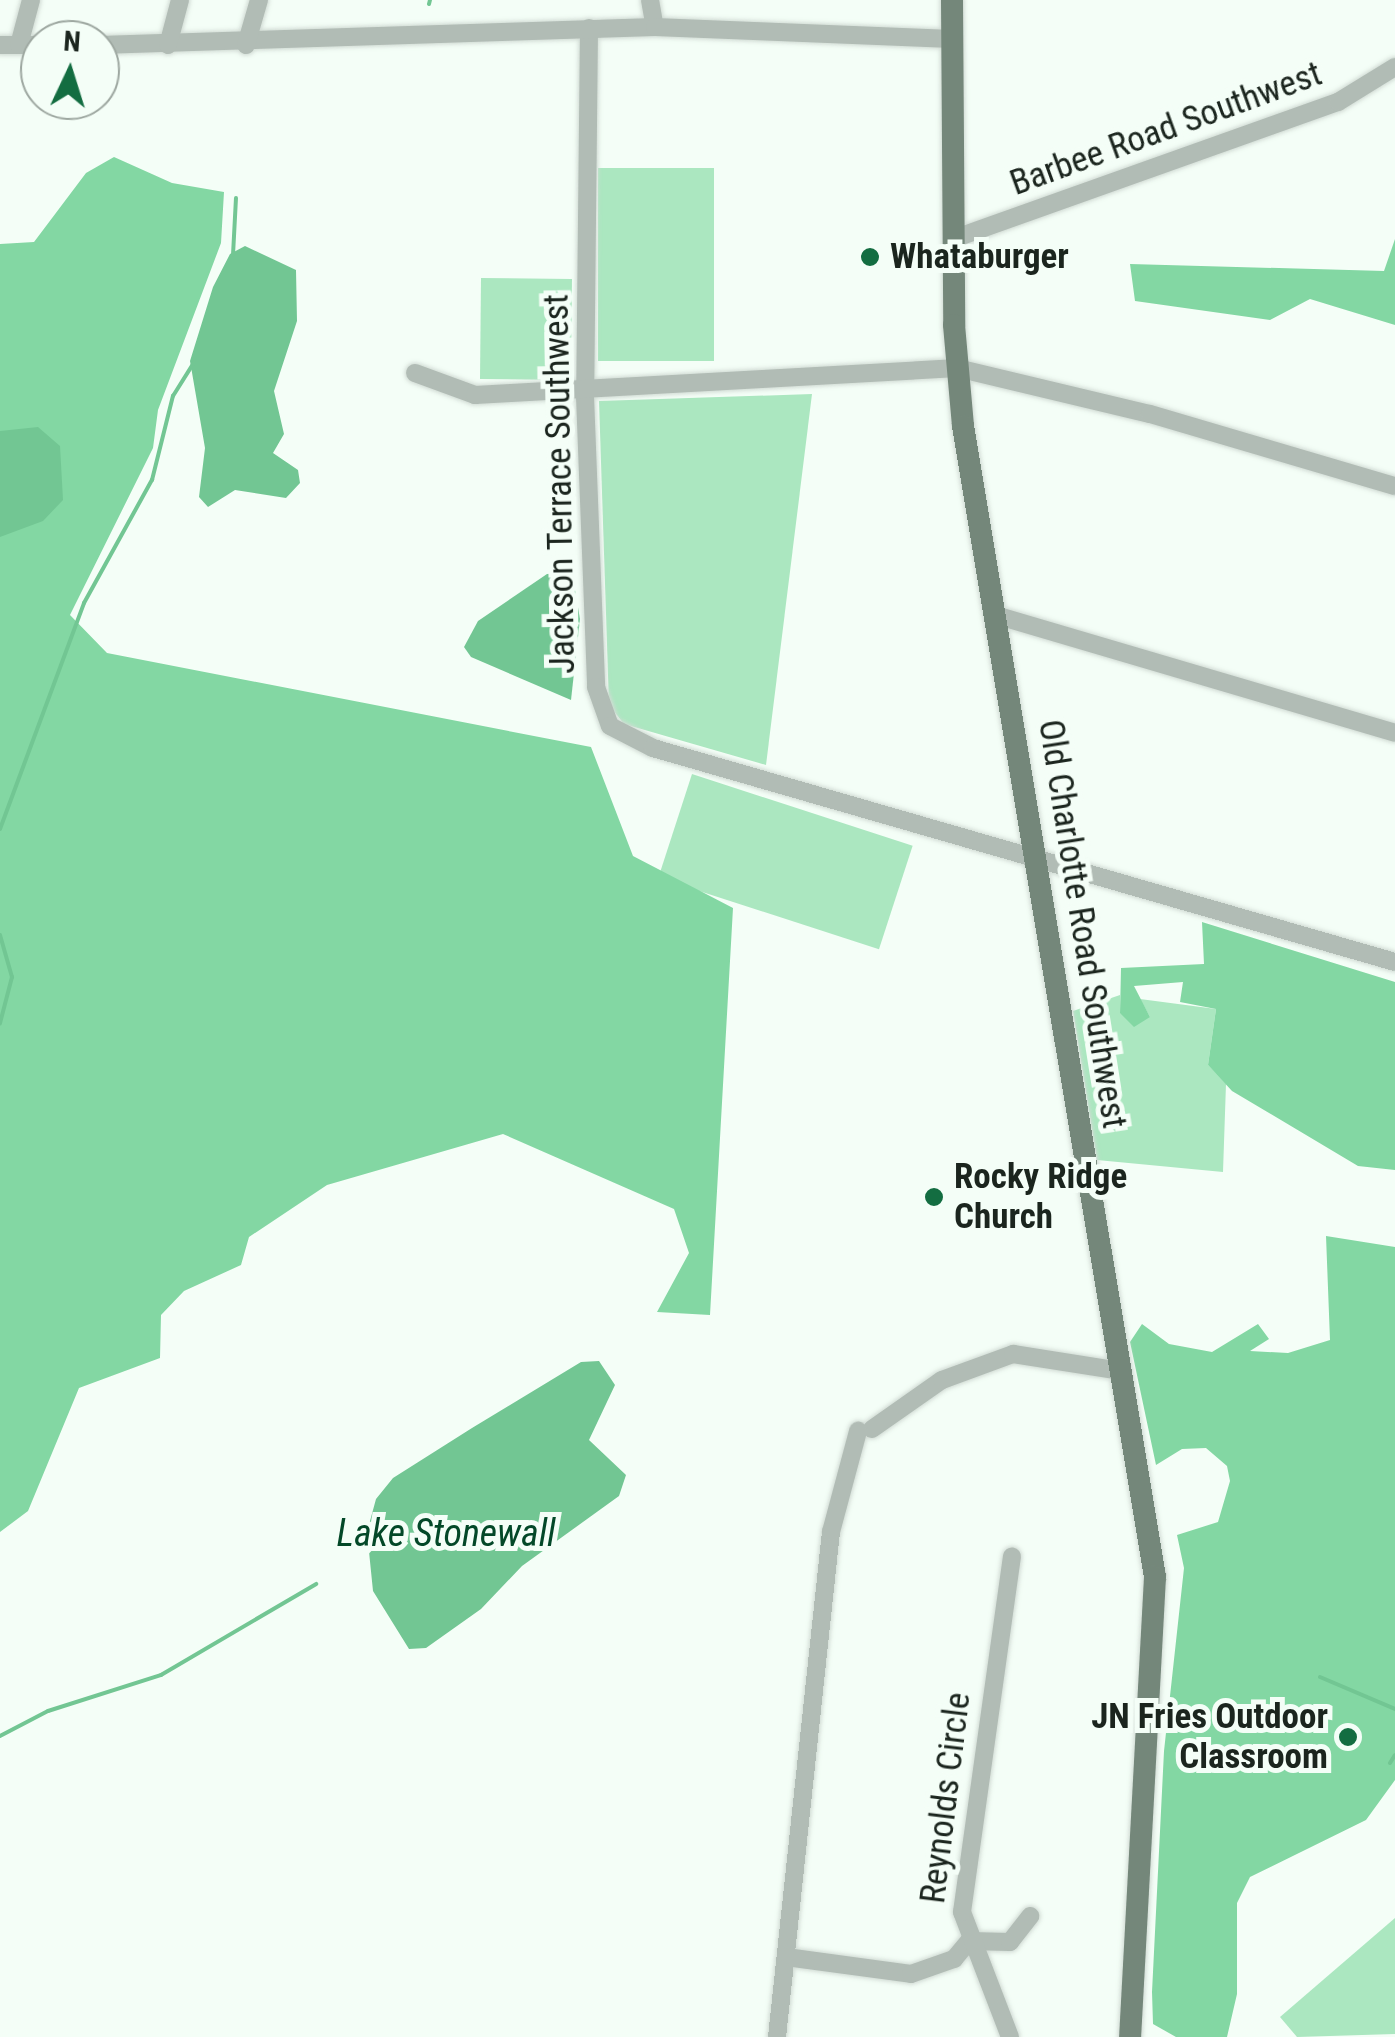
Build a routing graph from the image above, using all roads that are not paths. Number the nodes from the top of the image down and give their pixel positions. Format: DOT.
graph roads {
  1 [pos="32,0"];
  2 [pos="180,0"];
  3 [pos="259,0"];
  4 [pos="952,0"];
  5 [pos="655,11"];
  6 [pos="589,28"];
  7 [pos="952,39"];
  8 [pos="10,45"];
  9 [pos="120,45"];
  10 [pos="168,45"];
  11 [pos="246,45"];
  12 [pos="1395,67"];
  13 [pos="953,239"];
  14 [pos="957,368"];
  15 [pos="416,373"];
  16 [pos="585,390"];
  17 [pos="1395,486"];
  18 [pos="995,616"];
  19 [pos="1395,733"];
  20 [pos="1038,864"];
  21 [pos="1395,962"];
  22 [pos="1122,1372"];
  23 [pos="1012,1557"];
  24 [pos="1030,1916"];
  25 [pos="969,1941"];
  26 [pos="786,1958"];
  27 [pos="777,2037"];
  28 [pos="1010,2037"];
  29 [pos="1130,2037"];
  1 -- 8 [label="street"];
  2 -- 10 [label="street"];
  3 -- 11 [label="street"];
  4 -- 7 [label="main road, Old Charlotte Road Southwest"];
  5 -- 6 [label="street"];
  5 -- 7 [label="street"];
  6 -- 11 [label="street"];
  6 -- 16 [label="street, Jackson Terrace Southwest"];
  7 -- 13 [label="main road, Old Charlotte Road Southwest"];
  9 -- 10 [label="street"];
  10 -- 11 [label="street"];
  12 -- 13 [label="street, Barbee Road Southwest"];
  13 -- 14 [label="main road, Old Charlotte Road Southwest"];
  14 -- 16 [label="street"];
  14 -- 17 [label="street"];
  14 -- 18 [label="main road, Old Charlotte Road Southwest"];
  15 -- 16 [label="street"];
  16 -- 20 [label="street, Jackson Terrace Southwest"];
  18 -- 19 [label="street"];
  18 -- 20 [label="main road, Old Charlotte Road Southwest"];
  20 -- 21 [label="street, Jackson Terrace Southwest"];
  20 -- 22 [label="main road, Old Charlotte Road Southwest"];
  22 -- 26 [label="street"];
  22 -- 29 [label="main road, Old Charlotte Road Southwest"];
  23 -- 25 [label="street, Reynolds Circle"];
  24 -- 25 [label="street"];
  25 -- 26 [label="street"];
  25 -- 28 [label="street, Reynolds Circle"];
  26 -- 27 [label="street"];
}
